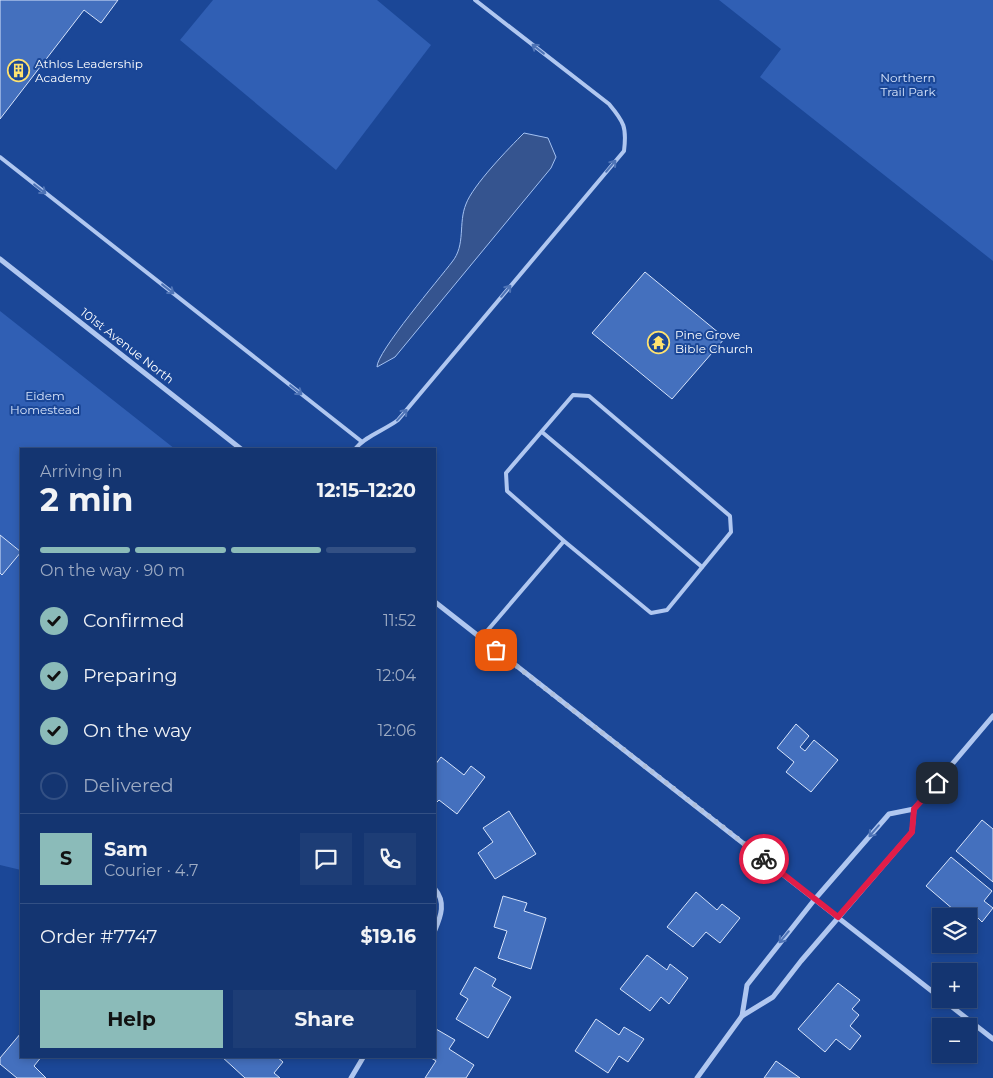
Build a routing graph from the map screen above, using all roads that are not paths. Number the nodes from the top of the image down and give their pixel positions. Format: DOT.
graph roads {
  1 [pos="476,0"];
  2 [pos="1,159"];
  3 [pos="0,259"];
  4 [pos="542,432"];
  5 [pos="361,441"];
  6 [pos="240,448"];
  7 [pos="357,448"];
  8 [pos="564,541"];
  9 [pos="702,567"];
  10 [pos="436,603"];
  11 [pos="481,638"];
  12 [pos="993,716"];
  13 [pos="914,809"];
  14 [pos="436,891"];
  15 [pos="815,899"];
  16 [pos="838,917"];
  17 [pos="436,927"];
  18 [pos="742,1016"];
  19 [pos="993,1039"];
  20 [pos="363,1058"];
  21 [pos="351,1078"];
  22 [pos="697,1078"];
  5 -- 1 [label="lane, one-way"];
  2 -- 5 [label="lane, one-way"];
  3 -- 6 [label="street, 101st Avenue North"];
  4 -- 8 [label="lane"];
  4 -- 9 [label="lane"];
  4 -- 9 [label="lane"];
  5 -- 7 [label="lane"];
  8 -- 9 [label="lane"];
  8 -- 11 [label="lane"];
  10 -- 11 [label="street"];
  11 -- 15 [label="street"];
  12 -- 13 [label="street"];
  13 -- 15 [label="street, one-way"];
  13 -- 16 [label="street"];
  14 -- 17 [label="street"];
  15 -- 16 [label="street"];
  15 -- 18 [label="street, one-way"];
  16 -- 18 [label="street"];
  16 -- 19 [label="street"];
  18 -- 22 [label="street"];
  20 -- 21 [label="street"];
}
